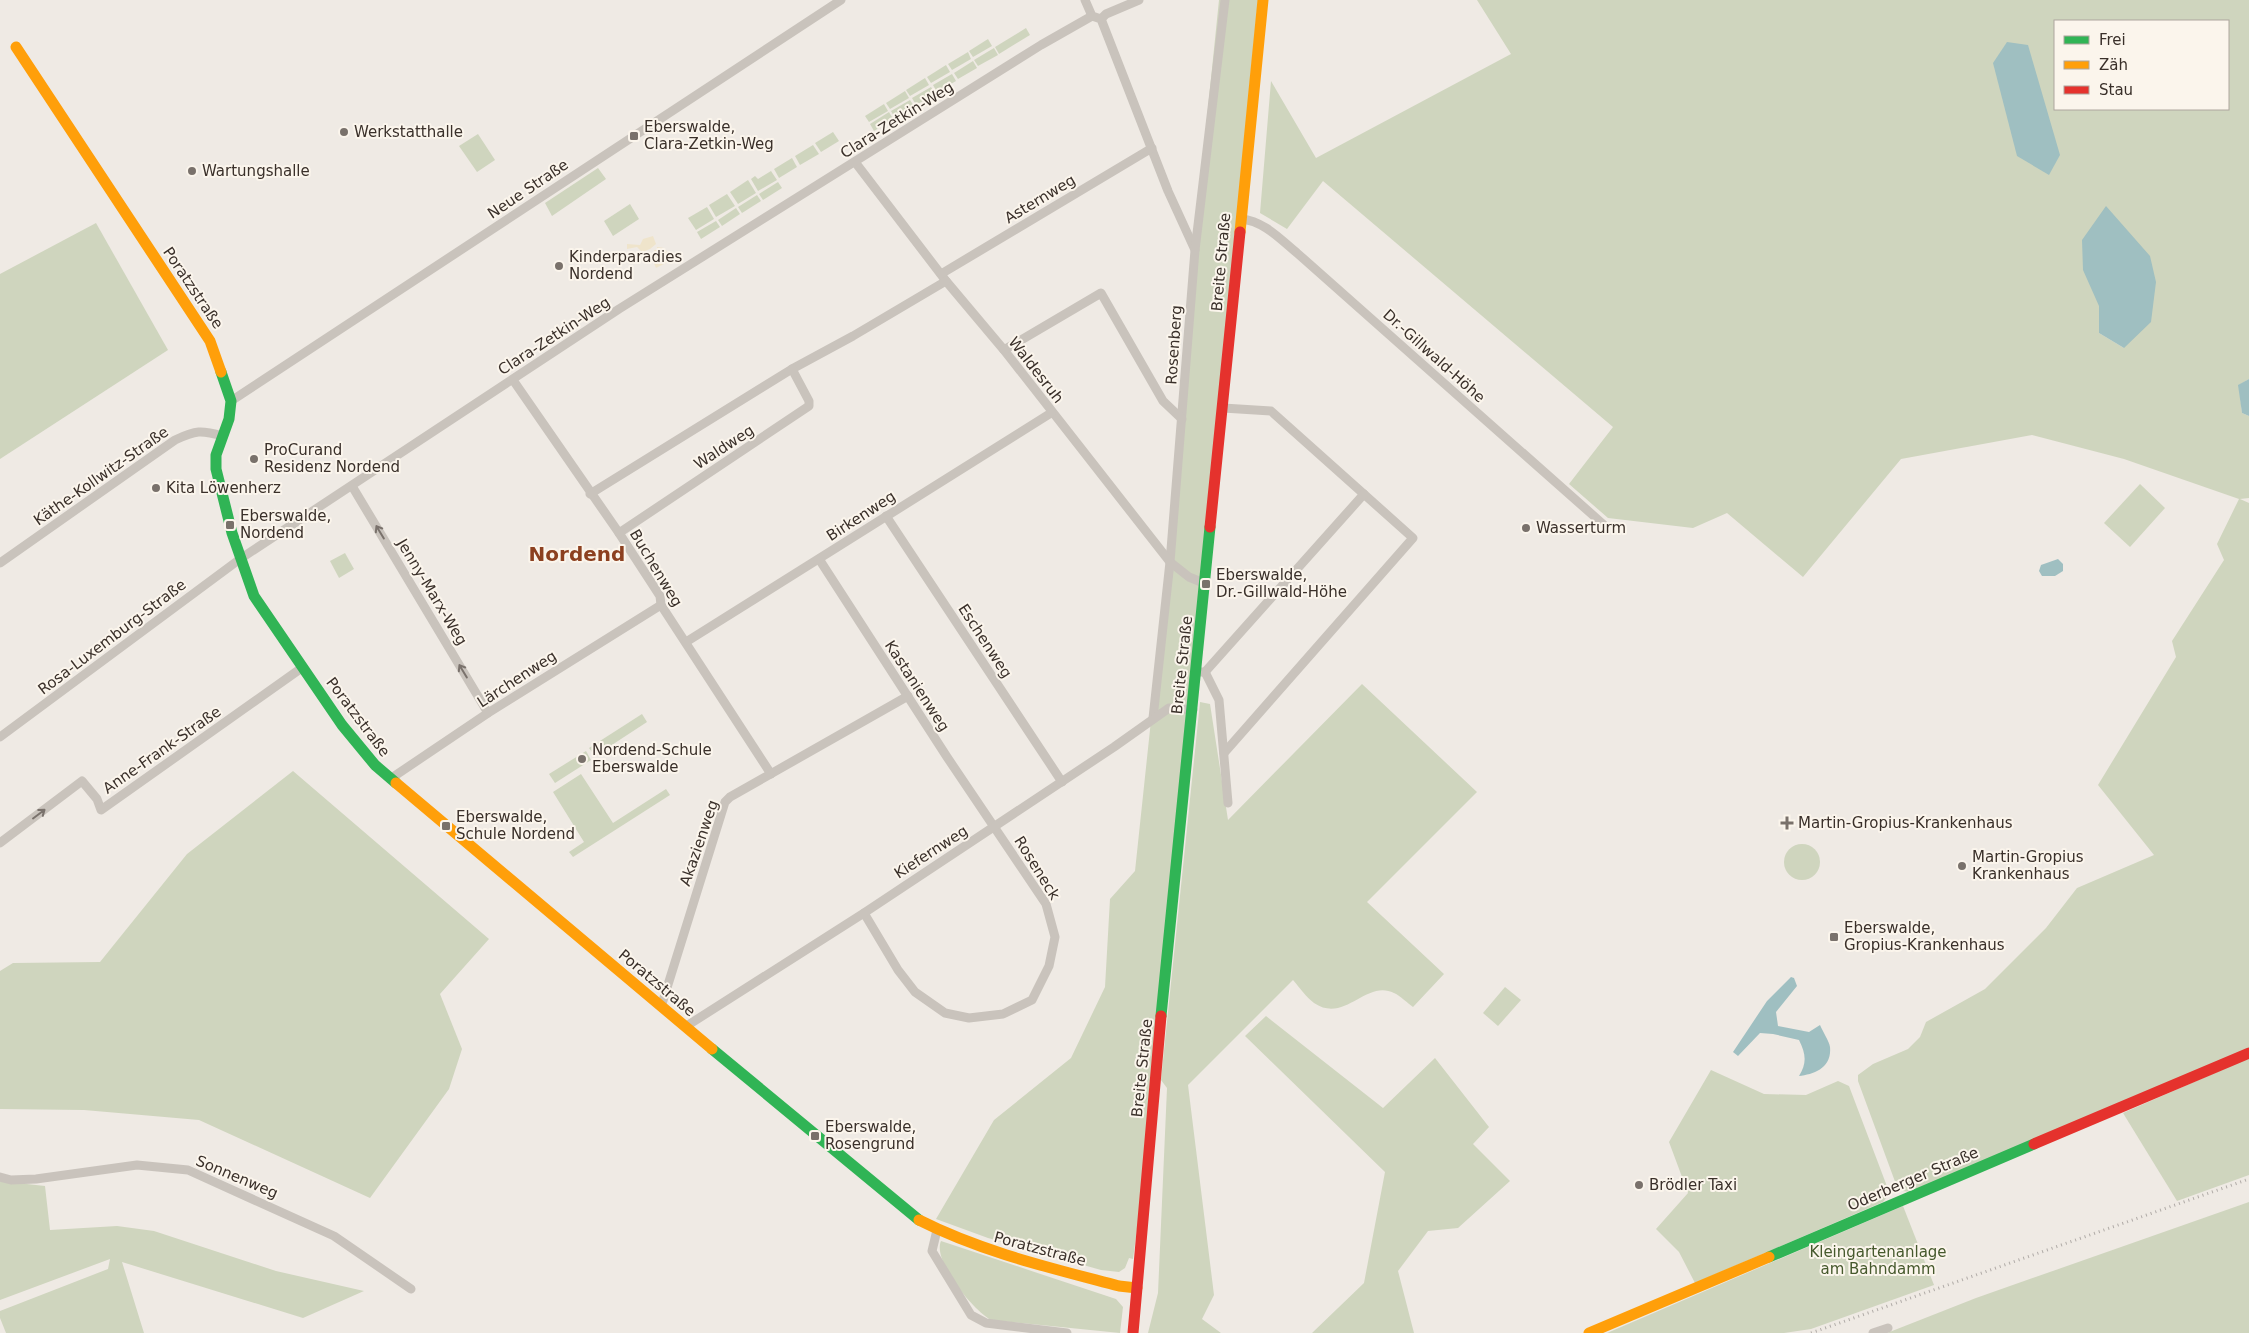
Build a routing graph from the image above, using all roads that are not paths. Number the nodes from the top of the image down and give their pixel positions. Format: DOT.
graph roads {
  1 [pos="841,0"];
  2 [pos="1085,0"];
  3 [pos="1139,0"];
  4 [pos="1225,0"];
  5 [pos="1263,0"];
  6 [pos="1092,16"];
  7 [pos="1101,19"];
  8 [pos="16,47"];
  9 [pos="1152,148"];
  10 [pos="856,162"];
  11 [pos="1240,218"];
  12 [pos="1195,250"];
  13 [pos="944,277"];
  14 [pos="1004,350"];
  15 [pos="792,369"];
  16 [pos="513,380"];
  17 [pos="231,401"];
  18 [pos="1223,408"];
  19 [pos="1051,413"];
  20 [pos="1182,419"];
  21 [pos="223,436"];
  22 [pos="352,486"];
  23 [pos="590,494"];
  24 [pos="1364,494"];
  25 [pos="886,516"];
  26 [pos="1604,525"];
  27 [pos="619,533"];
  28 [pos="240,559"];
  29 [pos="819,559"];
  30 [pos="1170,562"];
  31 [pos="0,563"];
  32 [pos="1206,584"];
  33 [pos="661,605"];
  34 [pos="686,642"];
  35 [pos="303,667"];
  36 [pos="1201,672"];
  37 [pos="908,696"];
  38 [pos="1193,710"];
  39 [pos="488,713"];
  40 [pos="1153,718"];
  41 [pos="0,737"];
  42 [pos="1224,753"];
  43 [pos="771,774"];
  44 [pos="390,779"];
  45 [pos="1062,782"];
  46 [pos="1228,803"];
  47 [pos="994,826"];
  48 [pos="0,843"];
  49 [pos="864,913"];
  50 [pos="661,1007"];
  51 [pos="685,1027"];
  52 [pos="2249,1053"];
  53 [pos="0,1177"];
  54 [pos="937,1230"];
  55 [pos="1137,1288"];
  56 [pos="411,1289"];
  57 [pos="1888,1328"];
  58 [pos="1067,1333"];
  59 [pos="1133,1333"];
  60 [pos="1590,1333"];
  61 [pos="1873,1333"];
  1 -- 17 [label="street, Neue Straße"];
  2 -- 6 [label="street"];
  3 -- 7 [label="street"];
  4 -- 12 [label="street"];
  5 -- 11 [label="main road, Breite Straße"];
  6 -- 7 [label="street"];
  6 -- 10 [label="street, Clara-Zetkin-Weg"];
  7 -- 9 [label="street, Rosenberg"];
  8 -- 17 [label="main road, Poratzstraße"];
  9 -- 12 [label="street, Rosenberg"];
  9 -- 13 [label="street, Asternweg"];
  10 -- 13 [label="street, Waldesruh"];
  10 -- 16 [label="street, Clara-Zetkin-Weg"];
  11 -- 18 [label="main road, Breite Straße"];
  11 -- 26 [label="street, Dr.-Gillwald-Höhe"];
  12 -- 20 [label="street, Rosenberg"];
  13 -- 14 [label="street, Waldesruh"];
  13 -- 15 [label="street, Waldweg"];
  14 -- 19 [label="street, Waldesruh"];
  14 -- 20 [label="street"];
  15 -- 23 [label="street, Waldweg"];
  15 -- 27 [label="street, Waldweg"];
  16 -- 22 [label="street, Clara-Zetkin-Weg"];
  16 -- 23 [label="street, Buchenweg"];
  17 -- 21 [label="main road, Poratzstraße"];
  18 -- 24 [label="street"];
  18 -- 32 [label="main road, Breite Straße"];
  19 -- 25 [label="street, Birkenweg"];
  19 -- 30 [label="street, Waldesruh"];
  20 -- 30 [label="street, Rosenberg"];
  21 -- 28 [label="main road, Poratzstraße"];
  21 -- 31 [label="street, Käthe-Kollwitz-Straße"];
  22 -- 28 [label="street, Clara-Zetkin-Weg"];
  39 -- 22 [label="street, Jenny-Marx-Weg, one-way"];
  23 -- 27 [label="street, Buchenweg"];
  24 -- 36 [label="street"];
  24 -- 42 [label="street"];
  25 -- 29 [label="street, Birkenweg"];
  25 -- 45 [label="street, Eschenweg"];
  27 -- 33 [label="street, Buchenweg"];
  28 -- 35 [label="main road, Poratzstraße"];
  28 -- 41 [label="street, Rosa-Luxemburg-Straße"];
  29 -- 34 [label="street, Birkenweg"];
  29 -- 37 [label="street, Kastanienweg"];
  30 -- 32 [label="street, Waldesruh"];
  30 -- 40 [label="street, Rosenberg"];
  32 -- 36 [label="main road, Breite Straße"];
  33 -- 34 [label="street, Buchenweg"];
  33 -- 39 [label="street, Lärchenweg"];
  34 -- 43 [label="street, Buchenweg"];
  35 -- 44 [label="main road, Poratzstraße"];
  48 -- 35 [label="street, Anne-Frank-Straße, one-way"];
  36 -- 38 [label="main road, Breite Straße"];
  36 -- 42 [label="street"];
  37 -- 43 [label="street, Akazienweg"];
  37 -- 47 [label="street, Kastanienweg"];
  38 -- 40 [label="street, Kiefernweg"];
  38 -- 55 [label="main road, Breite Straße"];
  39 -- 44 [label="street, Lärchenweg"];
  40 -- 45 [label="street, Kiefernweg"];
  42 -- 46 [label="street"];
  43 -- 50 [label="street, Akazienweg"];
  44 -- 50 [label="main road, Poratzstraße"];
  45 -- 47 [label="street, Kiefernweg"];
  47 -- 49 [label="street, Kiefernweg"];
  47 -- 49 [label="street, Roseneck"];
  49 -- 51 [label="street, Kiefernweg"];
  50 -- 51 [label="main road, Poratzstraße"];
  51 -- 54 [label="main road, Poratzstraße"];
  52 -- 60 [label="main road, Oderberger Straße"];
  53 -- 56 [label="street, Sonnenweg"];
  54 -- 55 [label="main road, Poratzstraße"];
  54 -- 58 [label="street"];
  55 -- 59 [label="main road, Breite Straße"];
  57 -- 61 [label="street"];
}
